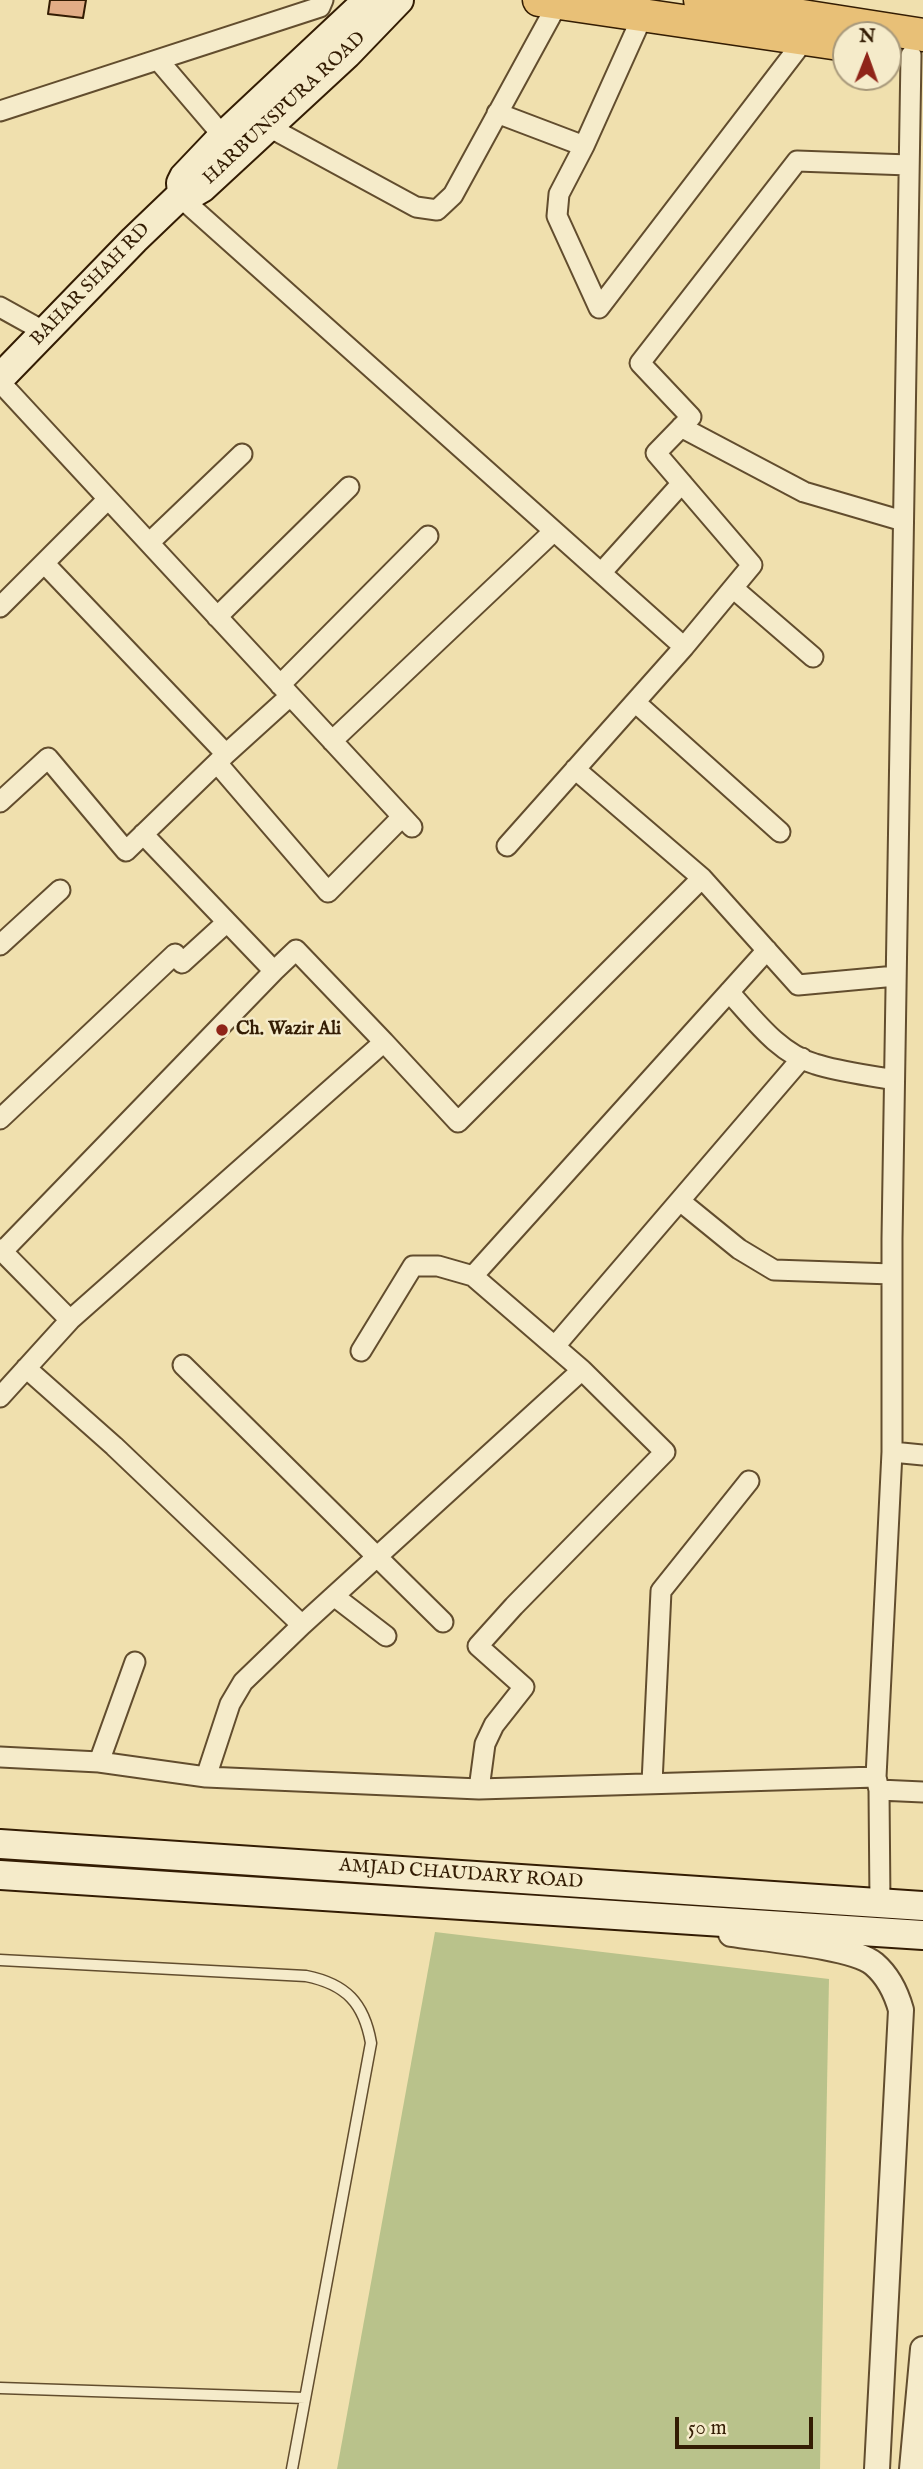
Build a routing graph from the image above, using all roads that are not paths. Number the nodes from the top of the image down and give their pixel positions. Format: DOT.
graph roads {
  1 [pos="368,0"];
  2 [pos="399,0"];
  3 [pos="700,0"];
  4 [pos="548,1"];
  5 [pos="322,4"];
  6 [pos="643,15"];
  7 [pos="335,32"];
  8 [pos="805,39"];
  9 [pos="832,43"];
  10 [pos="911,49"];
  11 [pos="159,61"];
  12 [pos="0,111"];
  13 [pos="497,113"];
  14 [pos="267,126"];
  15 [pos="223,136"];
  16 [pos="584,146"];
  17 [pos="909,165"];
  18 [pos="181,196"];
  19 [pos="0,307"];
  20 [pos="45,332"];
  21 [pos="0,380"];
  22 [pos="681,427"];
  23 [pos="242,454"];
  24 [pos="682,483"];
  25 [pos="349,487"];
  26 [pos="108,499"];
  27 [pos="903,521"];
  28 [pos="554,531"];
  29 [pos="428,536"];
  30 [pos="149,543"];
  31 [pos="44,563"];
  32 [pos="601,573"];
  33 [pos="733,588"];
  34 [pos="0,607"];
  35 [pos="217,617"];
  36 [pos="684,647"];
  37 [pos="813,657"];
  38 [pos="285,690"];
  39 [pos="635,702"];
  40 [pos="332,741"];
  41 [pos="222,758"];
  42 [pos="576,769"];
  43 [pos="0,802"];
  44 [pos="780,832"];
  45 [pos="143,834"];
  46 [pos="507,846"];
  47 [pos="702,878"];
  48 [pos="60,890"];
  49 [pos="227,922"];
  50 [pos="0,946"];
  51 [pos="766,950"];
  52 [pos="274,971"];
  53 [pos="896,976"];
  54 [pos="729,992"];
  55 [pos="384,1042"];
  56 [pos="802,1058"];
  57 [pos="894,1080"];
  58 [pos="0,1119"];
  59 [pos="680,1201"];
  60 [pos="1,1251"];
  61 [pos="892,1274"];
  62 [pos="473,1276"];
  63 [pos="70,1320"];
  64 [pos="555,1346"];
  65 [pos="361,1351"];
  66 [pos="183,1365"];
  67 [pos="26,1368"];
  68 [pos="582,1370"];
  69 [pos="0,1397"];
  70 [pos="892,1452"];
  71 [pos="923,1455"];
  72 [pos="749,1481"];
  73 [pos="377,1557"];
  74 [pos="334,1596"];
  75 [pos="443,1622"];
  76 [pos="302,1625"];
  77 [pos="386,1636"];
  78 [pos="135,1662"];
  79 [pos="0,1757"];
  80 [pos="99,1762"];
  81 [pos="206,1777"];
  82 [pos="652,1783"];
  83 [pos="878,1784"];
  84 [pos="479,1789"];
  85 [pos="923,1792"];
  86 [pos="0,1844"];
  87 [pos="0,1875"];
  88 [pos="880,1903"];
  89 [pos="923,1906"];
  90 [pos="598,1913"];
  91 [pos="923,1935"];
  92 [pos="0,1960"];
  93 [pos="923,2349"];
  94 [pos="0,2388"];
  95 [pos="305,2398"];
  96 [pos="292,2469"];
  97 [pos="877,2469"];
  98 [pos="912,2469"];
  1 -- 7 [label="main road, HARBUNSPURA ROAD"];
  2 -- 14 [label="main road, HARBUNSPURA ROAD"];
  3 -- 10 [label="main road"];
  4 -- 6 [label="main road"];
  4 -- 13 [label="street"];
  5 -- 7 [label="street"];
  5 -- 11 [label="street"];
  6 -- 8 [label="main road"];
  6 -- 16 [label="street"];
  7 -- 15 [label="main road, HARBUNSPURA ROAD"];
  8 -- 9 [label="main road"];
  8 -- 16 [label="street"];
  10 -- 17 [label="street"];
  11 -- 12 [label="street"];
  11 -- 15 [label="street"];
  13 -- 14 [label="street"];
  13 -- 16 [label="street"];
  14 -- 18 [label="main road, HARBUNSPURA ROAD"];
  15 -- 18 [label="main road, HARBUNSPURA ROAD"];
  17 -- 22 [label="street"];
  17 -- 27 [label="street"];
  18 -- 20 [label="main road, BAHAR SHAH RD"];
  18 -- 28 [label="street"];
  19 -- 20 [label="street"];
  20 -- 21 [label="main road, BAHAR SHAH RD"];
  21 -- 26 [label="street"];
  22 -- 24 [label="street"];
  22 -- 27 [label="street"];
  23 -- 30 [label="street"];
  24 -- 32 [label="street"];
  24 -- 33 [label="street"];
  25 -- 35 [label="street"];
  26 -- 30 [label="street"];
  26 -- 31 [label="street"];
  27 -- 53 [label="street"];
  28 -- 32 [label="street"];
  28 -- 40 [label="street"];
  29 -- 38 [label="street"];
  30 -- 35 [label="street"];
  31 -- 34 [label="street"];
  31 -- 41 [label="street"];
  32 -- 36 [label="street"];
  33 -- 36 [label="street"];
  33 -- 37 [label="street"];
  35 -- 38 [label="street"];
  36 -- 39 [label="street"];
  38 -- 40 [label="street"];
  38 -- 41 [label="street"];
  39 -- 42 [label="street"];
  39 -- 44 [label="street"];
  40 -- 41 [label="street"];
  41 -- 45 [label="street"];
  42 -- 46 [label="street"];
  42 -- 47 [label="street"];
  43 -- 45 [label="street"];
  45 -- 49 [label="street"];
  47 -- 51 [label="street"];
  47 -- 55 [label="street"];
  48 -- 50 [label="street"];
  49 -- 52 [label="street"];
  49 -- 58 [label="street"];
  51 -- 53 [label="street"];
  51 -- 54 [label="street"];
  52 -- 55 [label="street"];
  52 -- 60 [label="street"];
  53 -- 57 [label="street"];
  54 -- 56 [label="street"];
  54 -- 62 [label="street"];
  55 -- 63 [label="street"];
  56 -- 57 [label="street"];
  56 -- 59 [label="street"];
  57 -- 61 [label="street"];
  59 -- 61 [label="street"];
  59 -- 64 [label="street"];
  60 -- 63 [label="street"];
  61 -- 70 [label="street"];
  62 -- 64 [label="street"];
  62 -- 65 [label="street"];
  63 -- 67 [label="street"];
  64 -- 68 [label="street"];
  66 -- 73 [label="street"];
  67 -- 69 [label="street"];
  67 -- 76 [label="street"];
  68 -- 73 [label="street"];
  68 -- 84 [label="street"];
  70 -- 71 [label="street"];
  70 -- 83 [label="street"];
  72 -- 82 [label="street"];
  73 -- 74 [label="street"];
  73 -- 75 [label="street"];
  74 -- 76 [label="street"];
  74 -- 77 [label="street"];
  76 -- 81 [label="street"];
  78 -- 80 [label="street"];
  79 -- 80 [label="street"];
  80 -- 81 [label="street"];
  81 -- 84 [label="street"];
  82 -- 83 [label="street"];
  82 -- 84 [label="street"];
  83 -- 85 [label="street"];
  83 -- 88 [label="street"];
  86 -- 88 [label="main road, AMJAD CHAUDARY ROAD"];
  87 -- 90 [label="main road, AMJAD CHAUDARY ROAD"];
  88 -- 89 [label="main road, AMJAD CHAUDARY ROAD"];
  90 -- 91 [label="main road, AMJAD CHAUDARY ROAD"];
  90 -- 97 [label="street"];
  92 -- 95 [label="lane"];
  93 -- 98 [label="street"];
  94 -- 95 [label="lane"];
  95 -- 96 [label="lane"];
}
